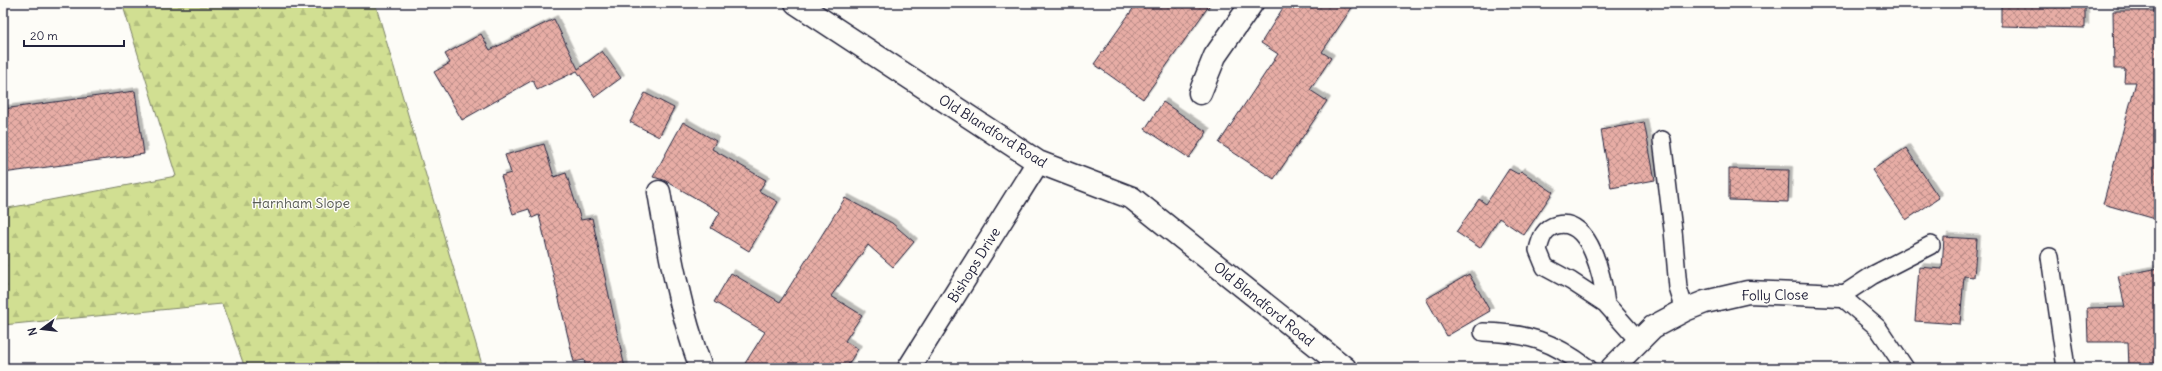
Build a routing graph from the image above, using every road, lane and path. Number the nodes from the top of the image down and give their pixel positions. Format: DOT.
graph roads {
  1 [pos="796,3"];
  2 [pos="1252,3"];
  3 [pos="1200,93"];
  4 [pos="1662,140"];
  5 [pos="1038,162"];
  6 [pos="659,192"];
  7 [pos="1931,245"];
  8 [pos="2050,257"];
  9 [pos="1841,296"];
  10 [pos="1606,304"];
  11 [pos="1685,310"];
  12 [pos="1483,332"];
  13 [pos="1638,340"];
  14 [pos="1619,366"];
  15 [pos="701,368"];
  16 [pos="909,368"];
  17 [pos="1344,368"];
  18 [pos="1588,368"];
  19 [pos="1905,368"];
  20 [pos="2066,368"];
  1 -- 5 [label="street, Old Blandford Road"];
  2 -- 3 [label="street"];
  4 -- 11 [label="lane"];
  5 -- 16 [label="street, Bishops Drive"];
  5 -- 17 [label="street, Old Blandford Road"];
  6 -- 15 [label="street"];
  7 -- 9 [label="lane"];
  8 -- 20 [label="lane"];
  9 -- 11 [label="street, Folly Close"];
  9 -- 19 [label="lane"];
  10 -- 10 [label="lane"];
  10 -- 13 [label="lane"];
  11 -- 13 [label="street, Folly Close"];
  12 -- 18 [label="lane"];
  13 -- 14 [label="street, Folly Close"];
}
